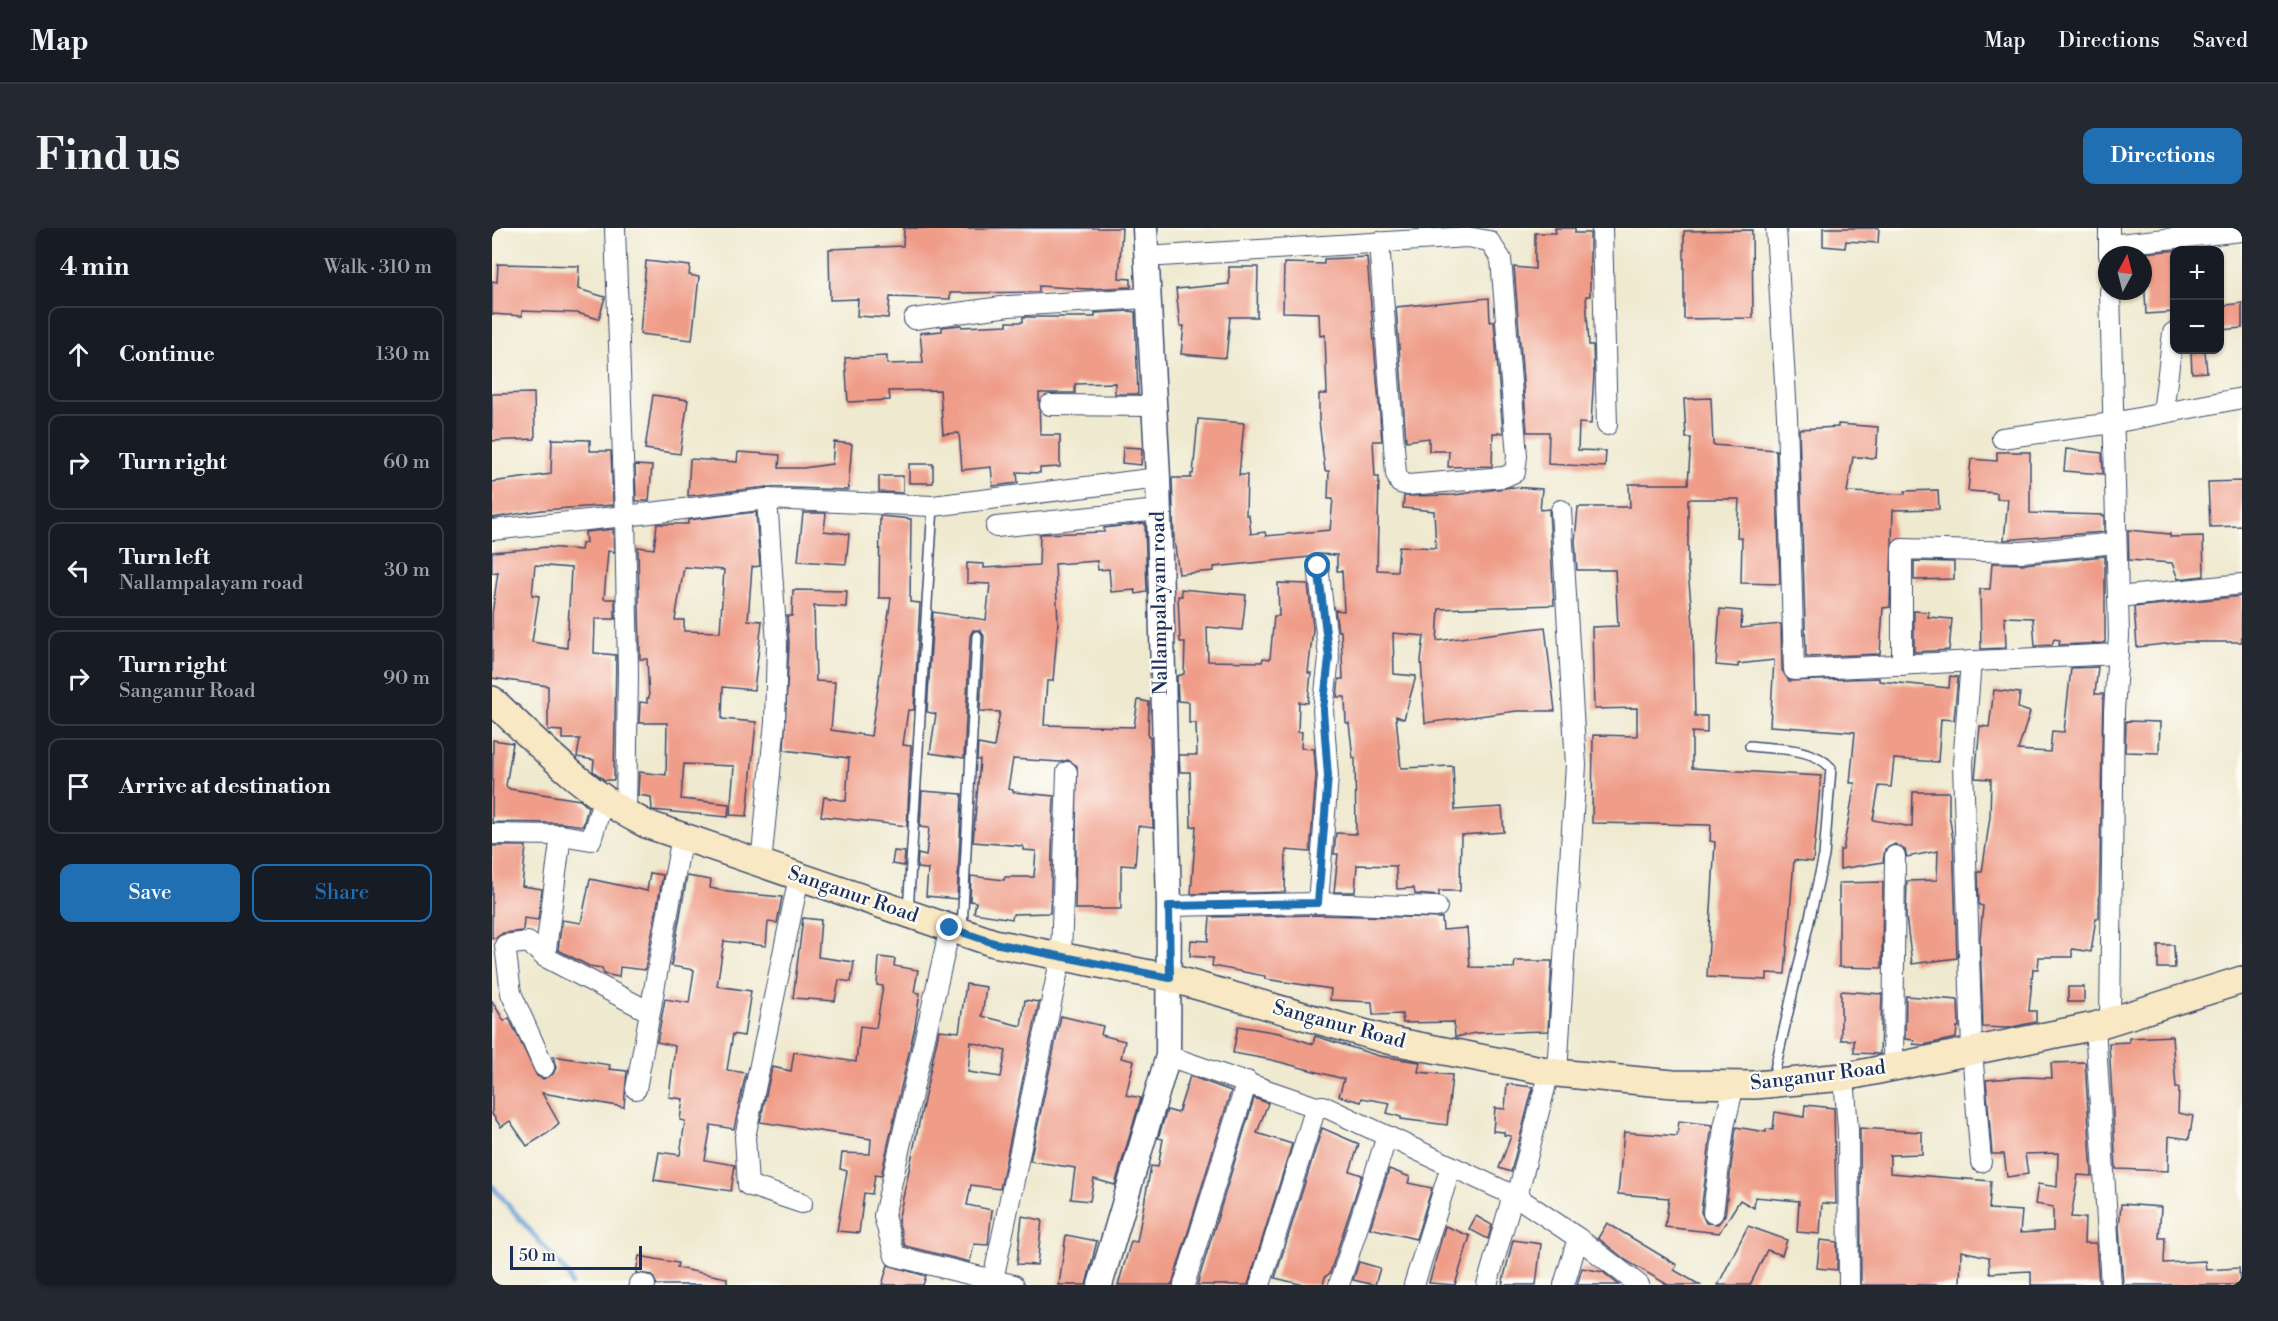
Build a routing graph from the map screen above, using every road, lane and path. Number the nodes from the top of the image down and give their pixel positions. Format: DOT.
graph roads {
  1 [pos="615,228"];
  2 [pos="1144,228"];
  3 [pos="1602,228"];
  4 [pos="1776,228"];
  5 [pos="2242,231"];
  6 [pos="1379,242"];
  7 [pos="2109,243"];
  8 [pos="1145,256"];
  9 [pos="1147,298"];
  10 [pos="2110,300"];
  11 [pos="914,319"];
  12 [pos="2170,354"];
  13 [pos="2242,398"];
  14 [pos="1050,405"];
  15 [pos="1153,406"];
  16 [pos="2163,413"];
  17 [pos="2113,423"];
  18 [pos="1607,424"];
  19 [pos="2002,438"];
  20 [pos="1158,478"];
  21 [pos="767,499"];
  22 [pos="933,506"];
  23 [pos="1158,510"];
  24 [pos="1561,510"];
  25 [pos="625,516"];
  26 [pos="996,527"];
  27 [pos="492,530"];
  28 [pos="2116,543"];
  29 [pos="1318,566"];
  30 [pos="2242,584"];
  31 [pos="2118,597"];
  32 [pos="977,636"];
  33 [pos="2118,654"];
  34 [pos="1971,661"];
  35 [pos="1902,664"];
  36 [pos="492,700"];
  37 [pos="1750,746"];
  38 [pos="1067,772"];
  39 [pos="604,797"];
  40 [pos="626,814"];
  41 [pos="492,834"];
  42 [pos="561,836"];
  43 [pos="682,836"];
  44 [pos="1895,856"];
  45 [pos="761,864"];
  46 [pos="799,877"];
  47 [pos="1318,903"];
  48 [pos="1169,906"];
  49 [pos="1437,907"];
  50 [pos="908,914"];
  51 [pos="956,930"];
  52 [pos="1061,956"];
  53 [pos="545,957"];
  54 [pos="1170,978"];
  55 [pos="2242,980"];
  56 [pos="650,1012"];
  57 [pos="2102,1023"];
  58 [pos="1972,1051"];
  59 [pos="1168,1056"];
  60 [pos="544,1067"];
  61 [pos="1893,1067"];
  62 [pos="1553,1073"];
  63 [pos="1844,1077"];
  64 [pos="1247,1082"];
  65 [pos="1772,1084"];
  66 [pos="1734,1085"];
  67 [pos="636,1089"];
  68 [pos="1316,1107"];
  69 [pos="1387,1137"];
  70 [pos="1981,1162"];
  71 [pos="1451,1166"];
  72 [pos="1515,1196"];
  73 [pos="802,1203"];
  74 [pos="1713,1213"];
  75 [pos="1578,1238"];
  76 [pos="993,1280"];
  77 [pos="1014,1285"];
  78 [pos="1100,1285"];
  79 [pos="1184,1285"];
  80 [pos="1260,1285"];
  81 [pos="1340,1285"];
  82 [pos="1414,1285"];
  83 [pos="1487,1285"];
  84 [pos="1564,1285"];
  85 [pos="1639,1285"];
  86 [pos="1849,1285"];
  87 [pos="2111,1285"];
  1 -- 25 [label="street"];
  2 -- 8 [label="street, Nallampalayam road"];
  3 -- 18 [label="street"];
  4 -- 35 [label="street"];
  5 -- 7 [label="street"];
  6 -- 6 [label="street"];
  6 -- 8 [label="street"];
  8 -- 9 [label="street, Nallampalayam road"];
  9 -- 11 [label="street"];
  9 -- 15 [label="street, Nallampalayam road"];
  10 -- 17 [label="street"];
  12 -- 16 [label="street"];
  13 -- 16 [label="street"];
  14 -- 15 [label="street"];
  15 -- 20 [label="street, Nallampalayam road"];
  16 -- 17 [label="street"];
  17 -- 19 [label="street"];
  17 -- 28 [label="street"];
  20 -- 22 [label="street"];
  20 -- 23 [label="street, Nallampalayam road"];
  21 -- 22 [label="street"];
  21 -- 25 [label="street"];
  21 -- 45 [label="street"];
  22 -- 50 [label="lane"];
  23 -- 26 [label="street"];
  23 -- 48 [label="street, Nallampalayam road"];
  24 -- 62 [label="street"];
  25 -- 27 [label="street"];
  25 -- 40 [label="street"];
  28 -- 31 [label="street"];
  28 -- 35 [label="street"];
  29 -- 47 [label="street"];
  30 -- 31 [label="street"];
  31 -- 33 [label="street"];
  32 -- 51 [label="lane"];
  33 -- 34 [label="street"];
  33 -- 57 [label="street"];
  34 -- 35 [label="street"];
  34 -- 58 [label="street"];
  36 -- 39 [label="main road, Sanganur Road"];
  37 -- 65 [label="lane"];
  38 -- 52 [label="street"];
  39 -- 40 [label="main road, Sanganur Road"];
  39 -- 42 [label="street"];
  40 -- 43 [label="main road, Sanganur Road"];
  41 -- 42 [label="street"];
  42 -- 53 [label="street"];
  43 -- 45 [label="main road, Sanganur Road"];
  43 -- 56 [label="street"];
  44 -- 61 [label="street"];
  45 -- 46 [label="main road, Sanganur Road"];
  46 -- 50 [label="main road, Sanganur Road"];
  46 -- 73 [label="street"];
  47 -- 48 [label="street"];
  47 -- 49 [label="street"];
  48 -- 54 [label="street, Nallampalayam road"];
  50 -- 51 [label="main road, Sanganur Road"];
  51 -- 52 [label="main road, Sanganur Road"];
  51 -- 76 [label="street"];
  52 -- 54 [label="main road, Sanganur Road"];
  52 -- 76 [label="street"];
  53 -- 56 [label="street"];
  53 -- 60 [label="street"];
  54 -- 59 [label="street, Nallampalayam road"];
  54 -- 62 [label="main road, Sanganur Road"];
  55 -- 57 [label="main road, Sanganur Road"];
  56 -- 67 [label="street"];
  57 -- 58 [label="main road, Sanganur Road"];
  57 -- 87 [label="street"];
  58 -- 61 [label="main road, Sanganur Road"];
  58 -- 70 [label="street"];
  59 -- 64 [label="street"];
  59 -- 78 [label="street, Nallampalayam road"];
  61 -- 63 [label="main road, Sanganur Road"];
  62 -- 66 [label="main road, Sanganur Road"];
  62 -- 72 [label="street"];
  63 -- 65 [label="main road, Sanganur Road"];
  63 -- 86 [label="street"];
  64 -- 68 [label="street"];
  64 -- 79 [label="street"];
  65 -- 66 [label="main road, Sanganur Road"];
  66 -- 74 [label="street"];
  68 -- 69 [label="street"];
  68 -- 80 [label="street"];
  69 -- 71 [label="street"];
  69 -- 81 [label="street"];
  71 -- 72 [label="street"];
  71 -- 82 [label="street"];
  72 -- 75 [label="street"];
  72 -- 83 [label="street"];
  75 -- 84 [label="street"];
  75 -- 85 [label="street"];
  76 -- 77 [label="street"];
}
